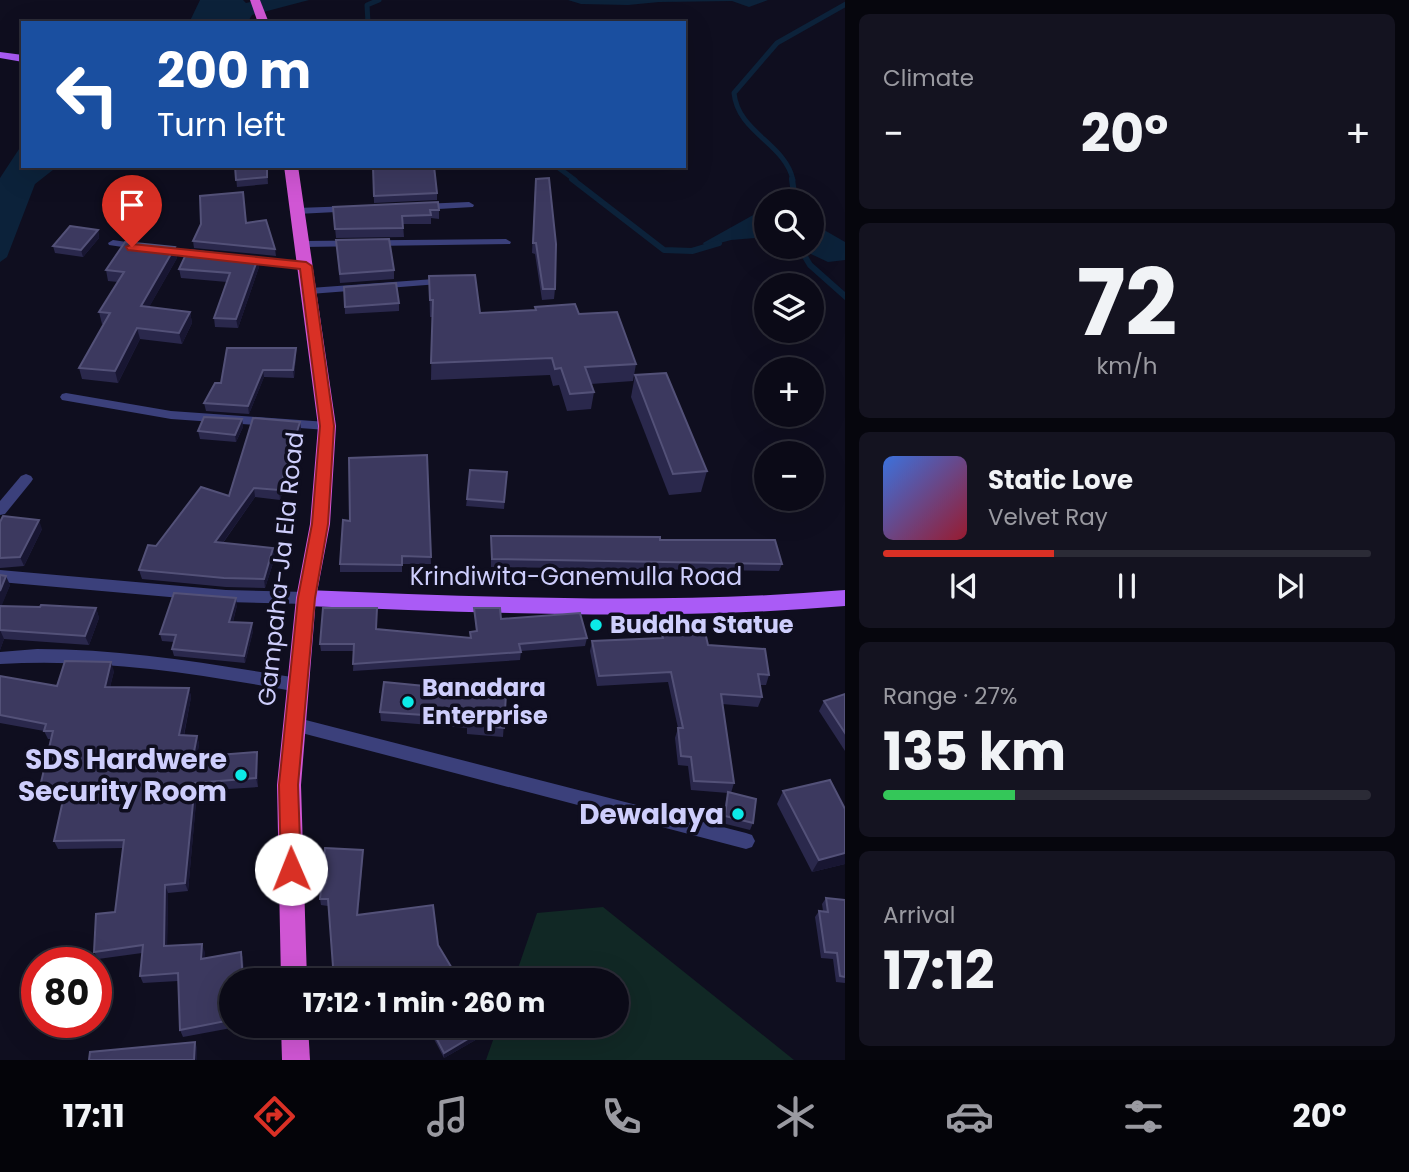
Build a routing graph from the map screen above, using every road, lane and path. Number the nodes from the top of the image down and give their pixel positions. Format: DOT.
graph roads {
  1 [pos="255,0"];
  2 [pos="263,19"];
  3 [pos="0,55"];
  4 [pos="21,59"];
  5 [pos="290,168"];
  6 [pos="469,205"];
  7 [pos="403,207"];
  8 [pos="363,209"];
  9 [pos="297,211"];
  10 [pos="506,242"];
  11 [pos="113,243"];
  12 [pos="303,244"];
  13 [pos="219,258"];
  14 [pos="232,259"];
  15 [pos="306,266"];
  16 [pos="461,280"];
  17 [pos="310,291"];
  18 [pos="66,397"];
  19 [pos="327,426"];
  20 [pos="26,479"];
  21 [pos="0,510"];
  22 [pos="0,576"];
  23 [pos="306,598"];
  24 [pos="845,598"];
  25 [pos="0,657"];
  26 [pos="298,685"];
  27 [pos="294,724"];
  28 [pos="746,841"];
  29 [pos="294,968"];
  30 [pos="295,1038"];
  31 [pos="296,1060"];
  1 -- 2 [label="highway"];
  3 -- 4 [label="main road"];
  5 -- 9 [label="highway, Gampaha-Ja Ela Road"];
  6 -- 7 [label="street"];
  8 -- 9 [label="street"];
  9 -- 12 [label="highway, Gampaha-Ja Ela Road"];
  10 -- 12 [label="street"];
  11 -- 13 [label="street"];
  12 -- 15 [label="highway, Gampaha-Ja Ela Road"];
  14 -- 15 [label="street"];
  15 -- 17 [label="highway, Gampaha-Ja Ela Road"];
  16 -- 17 [label="street"];
  17 -- 19 [label="highway, Gampaha-Ja Ela Road"];
  18 -- 19 [label="street"];
  19 -- 23 [label="highway, Gampaha-Ja Ela Road"];
  20 -- 21 [label="street"];
  22 -- 23 [label="street"];
  23 -- 24 [label="main road, Krindiwita-Ganemulla Road"];
  23 -- 26 [label="highway, Gampaha-Ja Ela Road"];
  25 -- 26 [label="street"];
  26 -- 27 [label="highway, Gampaha-Ja Ela Road"];
  27 -- 28 [label="street"];
  27 -- 29 [label="highway, Gampaha-Ja Ela Road"];
  30 -- 31 [label="highway"];
}
